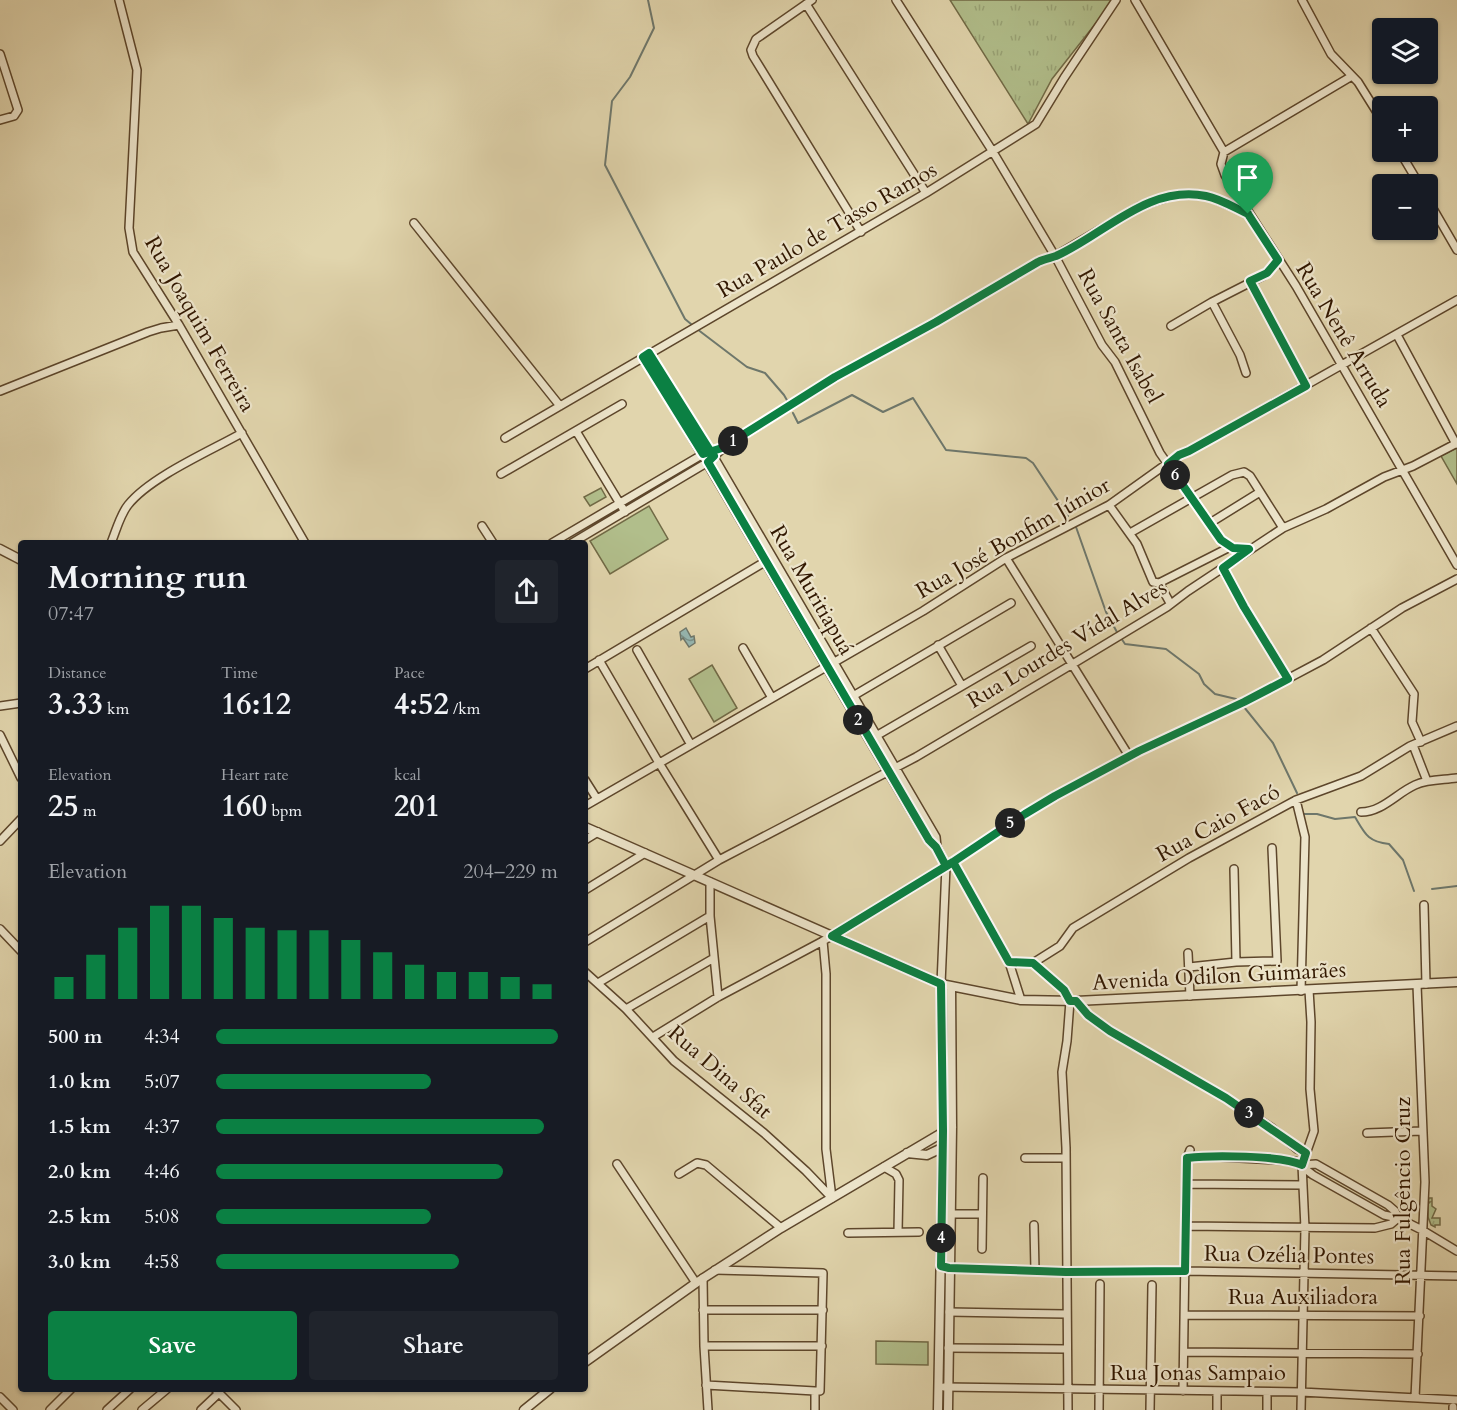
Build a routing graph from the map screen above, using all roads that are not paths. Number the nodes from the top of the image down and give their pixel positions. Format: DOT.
graph roads {
  1 [pos="119,0"];
  2 [pos="896,0"];
  3 [pos="1116,0"];
  4 [pos="1135,0"];
  5 [pos="1302,0"];
  6 [pos="809,2"];
  7 [pos="0,54"];
  8 [pos="1352,76"];
  9 [pos="1372,103"];
  10 [pos="0,120"];
  11 [pos="993,152"];
  12 [pos="1224,152"];
  13 [pos="926,194"];
  14 [pos="1248,214"];
  15 [pos="1438,217"];
  16 [pos="414,223"];
  17 [pos="861,232"];
  18 [pos="1457,250"];
  19 [pos="1055,256"];
  20 [pos="1278,260"];
  21 [pos="1250,281"];
  22 [pos="1457,300"];
  23 [pos="1212,302"];
  24 [pos="180,325"];
  25 [pos="1171,326"];
  26 [pos="1397,335"];
  27 [pos="646,355"];
  28 [pos="1342,366"];
  29 [pos="1246,373"];
  30 [pos="1306,386"];
  31 [pos="0,391"];
  32 [pos="622,404"];
  33 [pos="560,406"];
  34 [pos="576,431"];
  35 [pos="242,434"];
  36 [pos="505,438"];
  37 [pos="1457,444"];
  38 [pos="703,454"];
  39 [pos="713,454"];
  40 [pos="708,462"];
  41 [pos="1168,464"];
  42 [pos="1402,469"];
  43 [pos="501,474"];
  44 [pos="1260,492"];
  45 [pos="1191,498"];
  46 [pos="619,502"];
  47 [pos="1109,505"];
  48 [pos="625,512"];
  49 [pos="1210,523"];
  50 [pos="482,526"];
  51 [pos="1283,528"];
  52 [pos="1130,533"];
  53 [pos="112,540"];
  54 [pos="302,540"];
  55 [pos="491,540"];
  56 [pos="557,540"];
  57 [pos="577,540"];
  58 [pos="1230,547"];
  59 [pos="0,549"];
  60 [pos="1249,549"];
  61 [pos="772,557"];
  62 [pos="18,558"];
  63 [pos="1006,558"];
  64 [pos="765,562"];
  65 [pos="1457,565"];
  66 [pos="1223,568"];
  67 [pos="1457,579"];
  68 [pos="1159,583"];
  69 [pos="1011,603"];
  70 [pos="1170,603"];
  71 [pos="1371,628"];
  72 [pos="938,645"];
  73 [pos="1031,646"];
  74 [pos="743,648"];
  75 [pos="637,650"];
  76 [pos="599,660"];
  77 [pos="830,665"];
  78 [pos="1071,665"];
  79 [pos="588,667"];
  80 [pos="1288,679"];
  81 [pos="962,686"];
  82 [pos="853,696"];
  83 [pos="772,698"];
  84 [pos="18,703"];
  85 [pos="0,706"];
  86 [pos="1457,726"];
  87 [pos="0,735"];
  88 [pos="876,736"];
  89 [pos="1421,742"];
  90 [pos="691,744"];
  91 [pos="1413,745"];
  92 [pos="1129,756"];
  93 [pos="658,763"];
  94 [pos="890,769"];
  95 [pos="18,772"];
  96 [pos="1457,778"];
  97 [pos="1427,781"];
  98 [pos="588,785"];
  99 [pos="597,799"];
  100 [pos="1296,800"];
  101 [pos="588,804"];
  102 [pos="1361,812"];
  103 [pos="18,822"];
  104 [pos="588,828"];
  105 [pos="598,832"];
  106 [pos="588,838"];
  107 [pos="0,841"];
  108 [pos="1272,848"];
  109 [pos="645,853"];
  110 [pos="719,860"];
  111 [pos="950,864"];
  112 [pos="1234,869"];
  113 [pos="695,875"];
  114 [pos="710,882"];
  115 [pos="588,888"];
  116 [pos="1424,905"];
  117 [pos="710,916"];
  118 [pos="0,928"];
  119 [pos="832,936"];
  120 [pos="588,940"];
  121 [pos="823,941"];
  122 [pos="18,948"];
  123 [pos="1188,953"];
  124 [pos="714,958"];
  125 [pos="1009,962"];
  126 [pos="1236,962"];
  127 [pos="1033,963"];
  128 [pos="1189,967"];
  129 [pos="588,975"];
  130 [pos="1457,982"];
  131 [pos="598,984"];
  132 [pos="941,984"];
  133 [pos="1421,984"];
  134 [pos="951,986"];
  135 [pos="1305,990"];
  136 [pos="1190,996"];
  137 [pos="718,998"];
  138 [pos="1021,1000"];
  139 [pos="1073,1001"];
  140 [pos="626,1009"];
  141 [pos="945,1031"];
  142 [pos="653,1037"];
  143 [pos="947,1069"];
  144 [pos="952,1127"];
  145 [pos="943,1131"];
  146 [pos="1422,1131"];
  147 [pos="1367,1133"];
  148 [pos="951,1141"];
  149 [pos="941,1149"];
  150 [pos="1190,1150"];
  151 [pos="907,1153"];
  152 [pos="1306,1153"];
  153 [pos="1025,1158"];
  154 [pos="1065,1158"];
  155 [pos="1187,1158"];
  156 [pos="617,1164"];
  157 [pos="1302,1165"];
  158 [pos="884,1167"];
  159 [pos="679,1173"];
  160 [pos="982,1178"];
  161 [pos="1186,1184"];
  162 [pos="1303,1185"];
  163 [pos="831,1198"];
  164 [pos="950,1214"];
  165 [pos="982,1214"];
  166 [pos="1398,1218"];
  167 [pos="1034,1225"];
  168 [pos="1186,1226"];
  169 [pos="781,1228"];
  170 [pos="1305,1228"];
  171 [pos="1422,1230"];
  172 [pos="898,1232"];
  173 [pos="919,1232"];
  174 [pos="848,1233"];
  175 [pos="982,1249"];
  176 [pos="1457,1251"];
  177 [pos="945,1267"];
  178 [pos="715,1270"];
  179 [pos="1035,1271"];
  180 [pos="1185,1271"];
  181 [pos="1066,1272"];
  182 [pos="1305,1273"];
  183 [pos="1422,1276"];
  184 [pos="1457,1276"];
  185 [pos="699,1280"];
  186 [pos="1100,1284"];
  187 [pos="1152,1285"];
  188 [pos="704,1310"];
  189 [pos="823,1310"];
  190 [pos="949,1312"];
  191 [pos="1066,1314"];
  192 [pos="1185,1315"];
  193 [pos="1303,1315"];
  194 [pos="1420,1316"];
  195 [pos="944,1325"];
  196 [pos="704,1346"];
  197 [pos="822,1346"];
  198 [pos="948,1348"];
  199 [pos="1066,1349"];
  200 [pos="1184,1352"];
  201 [pos="1302,1354"];
  202 [pos="1418,1354"];
  203 [pos="588,1357"];
  204 [pos="706,1385"];
  205 [pos="944,1387"];
  206 [pos="1068,1390"];
  207 [pos="1099,1390"];
  208 [pos="815,1391"];
  209 [pos="1150,1391"];
  210 [pos="1184,1391"];
  211 [pos="1217,1391"];
  212 [pos="68,1392"];
  213 [pos="127,1392"];
  214 [pos="153,1392"];
  215 [pos="163,1392"];
  216 [pos="216,1392"];
  217 [pos="218,1392"];
  218 [pos="546,1392"];
  219 [pos="1267,1392"];
  220 [pos="1301,1392"];
  221 [pos="0,1397"];
  222 [pos="1415,1398"];
  223 [pos="154,1399"];
  224 [pos="1455,1405"];
  225 [pos="13,1410"];
  226 [pos="50,1410"];
  227 [pos="107,1410"];
  228 [pos="142,1410"];
  229 [pos="201,1410"];
  230 [pos="236,1410"];
  231 [pos="524,1410"];
  232 [pos="708,1410"];
  233 [pos="815,1410"];
  234 [pos="938,1410"];
  235 [pos="948,1410"];
  236 [pos="1068,1410"];
  237 [pos="1099,1410"];
  238 [pos="1150,1410"];
  239 [pos="1216,1410"];
  240 [pos="1267,1410"];
  241 [pos="1301,1410"];
  1 -- 24 [label="street, Rua Joaquim Ferreira"];
  2 -- 11 [label="street, Rua Santa Isabel"];
  3 -- 11 [label="street, Rua Paulo de Tasso Ramos"];
  4 -- 12 [label="street, Rua Nenê Arruda"];
  5 -- 8 [label="street"];
  6 -- 13 [label="street"];
  6 -- 17 [label="street"];
  7 -- 10 [label="street"];
  8 -- 9 [label="street"];
  8 -- 12 [label="street"];
  11 -- 13 [label="street, Rua Paulo de Tasso Ramos"];
  11 -- 19 [label="street, Rua Santa Isabel"];
  12 -- 14 [label="street, Rua Nenê Arruda"];
  13 -- 17 [label="street, Rua Paulo de Tasso Ramos"];
  14 -- 19 [label="street"];
  14 -- 20 [label="street, Rua Nenê Arruda"];
  15 -- 18 [label="street"];
  16 -- 33 [label="street"];
  17 -- 27 [label="street, Rua Paulo de Tasso Ramos"];
  19 -- 39 [label="street"];
  19 -- 41 [label="street, Rua Santa Isabel"];
  20 -- 21 [label="street"];
  20 -- 28 [label="street, Rua Nenê Arruda"];
  21 -- 23 [label="street"];
  21 -- 30 [label="street"];
  22 -- 26 [label="street, Rua José Bonfim Júnior"];
  23 -- 25 [label="street"];
  23 -- 29 [label="street"];
  24 -- 31 [label="street"];
  24 -- 35 [label="street, Rua Joaquim Ferreira"];
  26 -- 28 [label="street, Rua José Bonfim Júnior"];
  26 -- 37 [label="street"];
  27 -- 33 [label="street, Rua Paulo de Tasso Ramos"];
  27 -- 38 [label="street, Rua Muritiapuá"];
  27 -- 39 [label="street, Rua Muritiapuá"];
  28 -- 30 [label="street, Rua José Bonfim Júnior"];
  28 -- 42 [label="street, Rua Nenê Arruda"];
  30 -- 41 [label="street, Rua José Bonfim Júnior"];
  32 -- 34 [label="street"];
  33 -- 36 [label="street, Rua Paulo de Tasso Ramos"];
  34 -- 43 [label="street"];
  34 -- 46 [label="street"];
  35 -- 53 [label="street"];
  35 -- 54 [label="street, Rua Joaquim Ferreira"];
  37 -- 42 [label="street, Rua Lourdes Vídal Alves"];
  38 -- 39 [label="street"];
  38 -- 40 [label="street, Rua Muritiapuá"];
  38 -- 46 [label="street"];
  39 -- 40 [label="street"];
  39 -- 61 [label="street, Rua Muritiapuá"];
  40 -- 48 [label="street"];
  40 -- 64 [label="street, Rua Muritiapuá"];
  41 -- 45 [label="street, Rua Santa Isabel"];
  41 -- 47 [label="street, Rua José Bonfim Júnior"];
  42 -- 51 [label="street, Rua Lourdes Vídal Alves"];
  42 -- 65 [label="street, Rua Nenê Arruda"];
  44 -- 45 [label="street"];
  44 -- 49 [label="street"];
  44 -- 51 [label="street"];
  45 -- 49 [label="street, Rua Santa Isabel"];
  45 -- 52 [label="street"];
  46 -- 48 [label="street"];
  46 -- 56 [label="street"];
  47 -- 52 [label="street"];
  47 -- 63 [label="street, Rua José Bonfim Júnior"];
  48 -- 57 [label="street"];
  49 -- 58 [label="street, Rua Santa Isabel"];
  50 -- 55 [label="street"];
  51 -- 60 [label="street, Rua Lourdes Vídal Alves"];
  52 -- 68 [label="street"];
  58 -- 60 [label="street"];
  58 -- 68 [label="street"];
  59 -- 62 [label="street"];
  60 -- 66 [label="street, Rua Lourdes Vídal Alves"];
  61 -- 64 [label="street"];
  61 -- 77 [label="street, Rua Muritiapuá"];
  63 -- 77 [label="street, Rua José Bonfim Júnior"];
  63 -- 78 [label="street"];
  64 -- 76 [label="street"];
  64 -- 77 [label="street, Rua Muritiapuá"];
  66 -- 70 [label="street, Rua Lourdes Vídal Alves"];
  66 -- 80 [label="street"];
  67 -- 71 [label="street"];
  68 -- 70 [label="street"];
  69 -- 72 [label="street"];
  70 -- 78 [label="street, Rua Lourdes Vídal Alves"];
  71 -- 80 [label="street"];
  71 -- 89 [label="street"];
  72 -- 81 [label="street"];
  72 -- 82 [label="street"];
  73 -- 81 [label="street"];
  74 -- 83 [label="street"];
  75 -- 90 [label="street"];
  76 -- 79 [label="street"];
  76 -- 93 [label="street"];
  77 -- 82 [label="street, Rua Muritiapuá"];
  77 -- 83 [label="street, Rua José Bonfim Júnior"];
  77 -- 94 [label="street, Rua Muritiapuá"];
  78 -- 92 [label="street"];
  78 -- 94 [label="street, Rua Lourdes Vídal Alves"];
  80 -- 92 [label="street"];
  81 -- 88 [label="street"];
  82 -- 88 [label="street, Rua Muritiapuá"];
  83 -- 90 [label="street, Rua José Bonfim Júnior"];
  84 -- 85 [label="street"];
  86 -- 89 [label="street, Rua Caio Facó"];
  87 -- 95 [label="street"];
  88 -- 94 [label="street, Rua Muritiapuá"];
  89 -- 91 [label="street, Rua Caio Facó"];
  90 -- 93 [label="street, Rua José Bonfim Júnior"];
  91 -- 97 [label="street"];
  91 -- 100 [label="street, Rua Caio Facó"];
  92 -- 111 [label="street"];
  93 -- 99 [label="street, Rua José Bonfim Júnior"];
  93 -- 110 [label="street"];
  94 -- 110 [label="street, Rua Lourdes Vídal Alves"];
  94 -- 111 [label="street, Rua Muritiapuá"];
  96 -- 97 [label="street"];
  97 -- 102 [label="street"];
  98 -- 99 [label="street"];
  99 -- 101 [label="street, Rua José Bonfim Júnior"];
  100 -- 127 [label="street, Rua Caio Facó"];
  100 -- 135 [label="street"];
  103 -- 107 [label="street"];
  104 -- 105 [label="street, Avenida Odilon Guimarães"];
  105 -- 106 [label="street"];
  105 -- 109 [label="street, Avenida Odilon Guimarães"];
  108 -- 126 [label="street"];
  109 -- 113 [label="street, Avenida Odilon Guimarães"];
  109 -- 115 [label="street"];
  110 -- 113 [label="street, Rua Lourdes Vídal Alves"];
  111 -- 119 [label="street"];
  111 -- 125 [label="street, Rua Muritiapuá"];
  111 -- 132 [label="street"];
  112 -- 126 [label="street"];
  113 -- 114 [label="street, Avenida Odilon Guimarães"];
  113 -- 120 [label="street"];
  114 -- 117 [label="street"];
  114 -- 119 [label="street, Avenida Odilon Guimarães"];
  116 -- 133 [label="street, Rua Fulgêncio Cruz"];
  117 -- 124 [label="street"];
  117 -- 131 [label="street"];
  118 -- 122 [label="street"];
  119 -- 121 [label="street"];
  119 -- 132 [label="street, Avenida Odilon Guimarães"];
  121 -- 137 [label="street"];
  121 -- 163 [label="street"];
  123 -- 128 [label="street"];
  124 -- 137 [label="street"];
  124 -- 140 [label="street"];
  125 -- 127 [label="street"];
  125 -- 138 [label="street, Rua Muritiapuá"];
  126 -- 128 [label="street"];
  127 -- 139 [label="street"];
  128 -- 136 [label="street"];
  129 -- 131 [label="street, Rua Dina Sfat"];
  130 -- 133 [label="street, Avenida Odilon Guimarães"];
  131 -- 140 [label="street, Rua Dina Sfat"];
  132 -- 134 [label="street, Avenida Odilon Guimarães"];
  132 -- 141 [label="street"];
  133 -- 135 [label="street, Avenida Odilon Guimarães"];
  133 -- 146 [label="street, Rua Fulgêncio Cruz"];
  134 -- 138 [label="street, Avenida Odilon Guimarães"];
  134 -- 141 [label="street"];
  135 -- 136 [label="street, Avenida Odilon Guimarães"];
  135 -- 152 [label="street"];
  136 -- 139 [label="street, Avenida Odilon Guimarães"];
  137 -- 142 [label="street"];
  138 -- 139 [label="street, Avenida Odilon Guimarães"];
  139 -- 152 [label="street"];
  139 -- 154 [label="street"];
  140 -- 142 [label="street, Rua Dina Sfat"];
  141 -- 143 [label="street"];
  142 -- 163 [label="street, Rua Dina Sfat"];
  143 -- 144 [label="street"];
  143 -- 145 [label="street"];
  144 -- 145 [label="street"];
  144 -- 148 [label="street"];
  145 -- 149 [label="street"];
  145 -- 151 [label="street"];
  146 -- 147 [label="street"];
  146 -- 171 [label="street, Rua Fulgêncio Cruz"];
  148 -- 149 [label="street"];
  148 -- 164 [label="street"];
  149 -- 151 [label="street"];
  149 -- 177 [label="street"];
  150 -- 155 [label="street"];
  151 -- 158 [label="street"];
  152 -- 157 [label="street"];
  153 -- 154 [label="street"];
  154 -- 181 [label="street"];
  155 -- 157 [label="street"];
  155 -- 161 [label="street"];
  156 -- 185 [label="street"];
  157 -- 162 [label="street"];
  157 -- 166 [label="street"];
  158 -- 163 [label="street"];
  158 -- 172 [label="street"];
  159 -- 169 [label="street"];
  160 -- 165 [label="street"];
  161 -- 162 [label="street"];
  161 -- 168 [label="street"];
  162 -- 170 [label="street"];
  163 -- 169 [label="street"];
  164 -- 165 [label="street"];
  164 -- 177 [label="street"];
  165 -- 175 [label="street"];
  166 -- 170 [label="street"];
  166 -- 171 [label="street"];
  167 -- 179 [label="street"];
  168 -- 170 [label="street"];
  168 -- 180 [label="street"];
  169 -- 178 [label="street"];
  170 -- 182 [label="street"];
  171 -- 176 [label="street"];
  171 -- 183 [label="street, Rua Fulgêncio Cruz"];
  172 -- 173 [label="street"];
  172 -- 174 [label="street"];
  177 -- 179 [label="street, Rua Ozélia Pontes"];
  177 -- 190 [label="street"];
  177 -- 195 [label="street"];
  178 -- 185 [label="street"];
  178 -- 189 [label="street"];
  179 -- 181 [label="street, Rua Ozélia Pontes"];
  180 -- 181 [label="street, Rua Ozélia Pontes"];
  180 -- 182 [label="street, Rua Ozélia Pontes"];
  180 -- 192 [label="street"];
  181 -- 191 [label="street"];
  182 -- 183 [label="street, Rua Ozélia Pontes"];
  182 -- 193 [label="street"];
  183 -- 184 [label="street, Rua Ozélia Pontes"];
  183 -- 194 [label="street, Rua Fulgêncio Cruz"];
  185 -- 188 [label="street"];
  185 -- 203 [label="street"];
  186 -- 207 [label="street"];
  187 -- 209 [label="street"];
  188 -- 189 [label="street"];
  188 -- 196 [label="street"];
  189 -- 197 [label="street"];
  190 -- 191 [label="street"];
  190 -- 195 [label="street"];
  191 -- 199 [label="street"];
  192 -- 193 [label="street, Rua Auxiliadora"];
  192 -- 200 [label="street"];
  193 -- 194 [label="street, Rua Auxiliadora"];
  193 -- 201 [label="street"];
  194 -- 202 [label="street, Rua Fulgêncio Cruz"];
  195 -- 198 [label="street"];
  195 -- 205 [label="street"];
  196 -- 197 [label="street"];
  196 -- 204 [label="street"];
  197 -- 208 [label="street"];
  198 -- 199 [label="street"];
  198 -- 205 [label="street"];
  199 -- 206 [label="street"];
  200 -- 201 [label="street"];
  200 -- 210 [label="street"];
  201 -- 202 [label="street"];
  201 -- 220 [label="street"];
  202 -- 222 [label="street, Rua Fulgêncio Cruz"];
  204 -- 208 [label="street"];
  204 -- 232 [label="street"];
  205 -- 206 [label="street, Rua Jonas Sampaio"];
  205 -- 234 [label="street"];
  205 -- 235 [label="street"];
  206 -- 207 [label="street, Rua Jonas Sampaio"];
  206 -- 236 [label="street"];
  207 -- 209 [label="street, Rua Jonas Sampaio"];
  207 -- 237 [label="street"];
  208 -- 233 [label="street"];
  209 -- 210 [label="street, Rua Jonas Sampaio"];
  209 -- 238 [label="street"];
  210 -- 211 [label="street, Rua Jonas Sampaio"];
  211 -- 219 [label="street, Rua Jonas Sampaio"];
  211 -- 239 [label="street"];
  212 -- 226 [label="street"];
  213 -- 227 [label="street"];
  214 -- 223 [label="street"];
  215 -- 223 [label="street"];
  216 -- 229 [label="street"];
  217 -- 230 [label="street"];
  218 -- 231 [label="street"];
  219 -- 220 [label="street, Rua Jonas Sampaio"];
  219 -- 240 [label="street"];
  220 -- 222 [label="street, Rua Jonas Sampaio"];
  220 -- 241 [label="street"];
  221 -- 225 [label="street"];
  222 -- 224 [label="street, Rua Jonas Sampaio"];
  223 -- 228 [label="street"];
}
